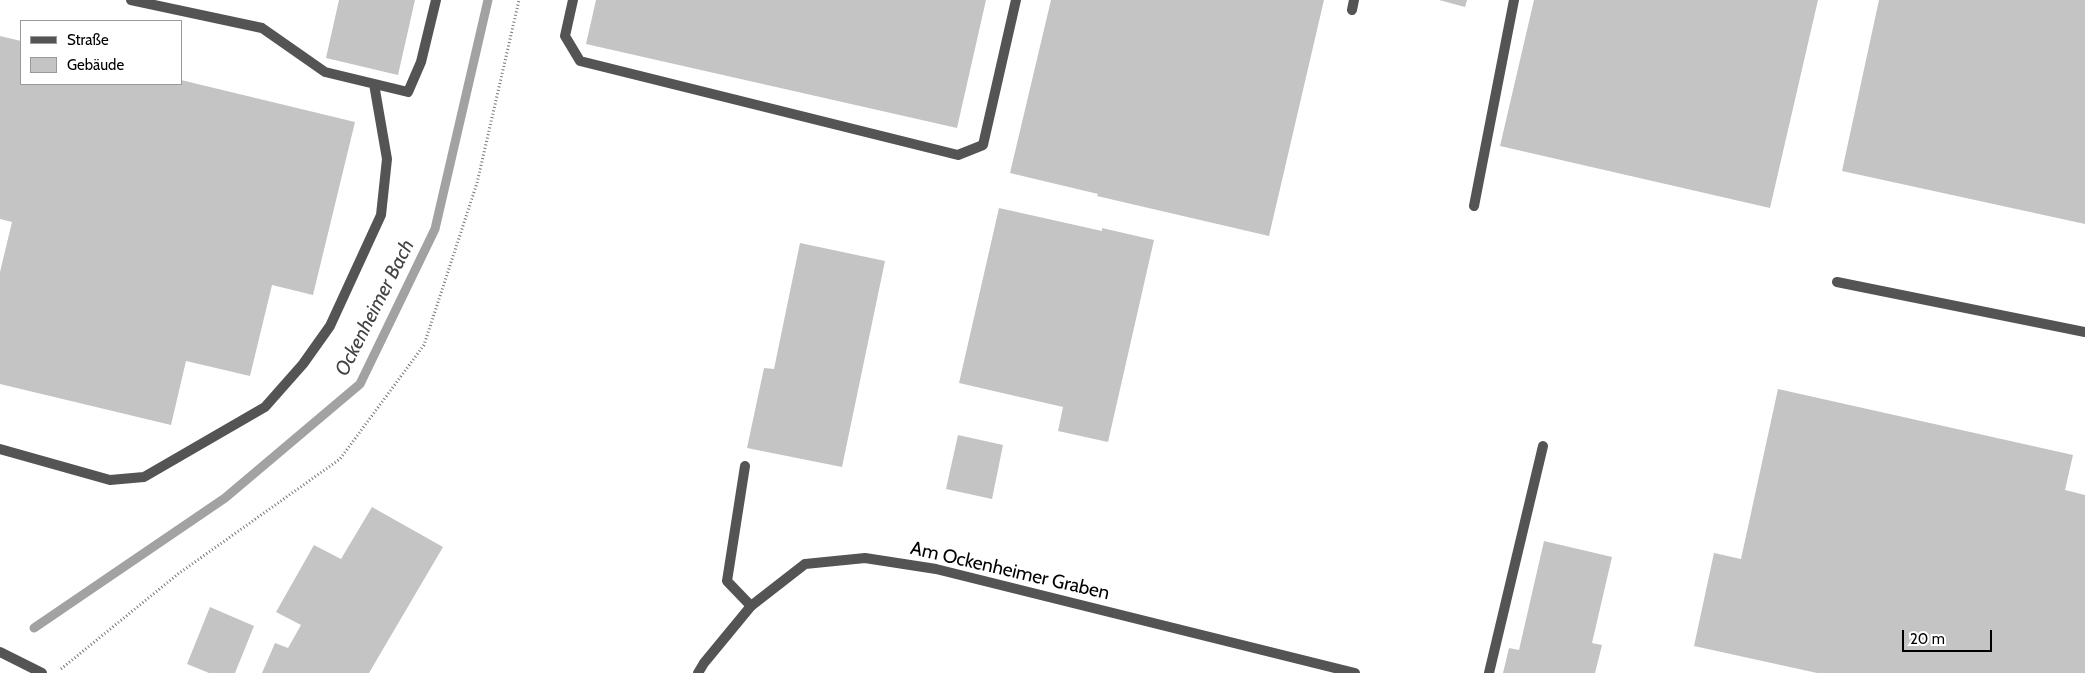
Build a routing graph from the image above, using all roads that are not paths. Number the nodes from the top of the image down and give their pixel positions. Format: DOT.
graph roads {
  1 [pos="131,0"];
  2 [pos="436,0"];
  3 [pos="574,0"];
  4 [pos="1016,0"];
  5 [pos="1514,0"];
  6 [pos="374,84"];
  7 [pos="1474,206"];
  8 [pos="1837,282"];
  9 [pos="2085,332"];
  10 [pos="1543,446"];
  11 [pos="0,449"];
  12 [pos="745,466"];
  13 [pos="751,606"];
  14 [pos="0,652"];
  15 [pos="42,673"];
  16 [pos="698,673"];
  17 [pos="1355,673"];
  18 [pos="1489,673"];
  1 -- 6 [label="street"];
  2 -- 6 [label="street"];
  3 -- 4 [label="street"];
  5 -- 7 [label="street"];
  6 -- 11 [label="street"];
  8 -- 9 [label="street"];
  10 -- 18 [label="street"];
  12 -- 13 [label="street"];
  13 -- 16 [label="street, Am Ockenheimer Graben"];
  13 -- 17 [label="street, Am Ockenheimer Graben"];
  14 -- 15 [label="street"];
}
